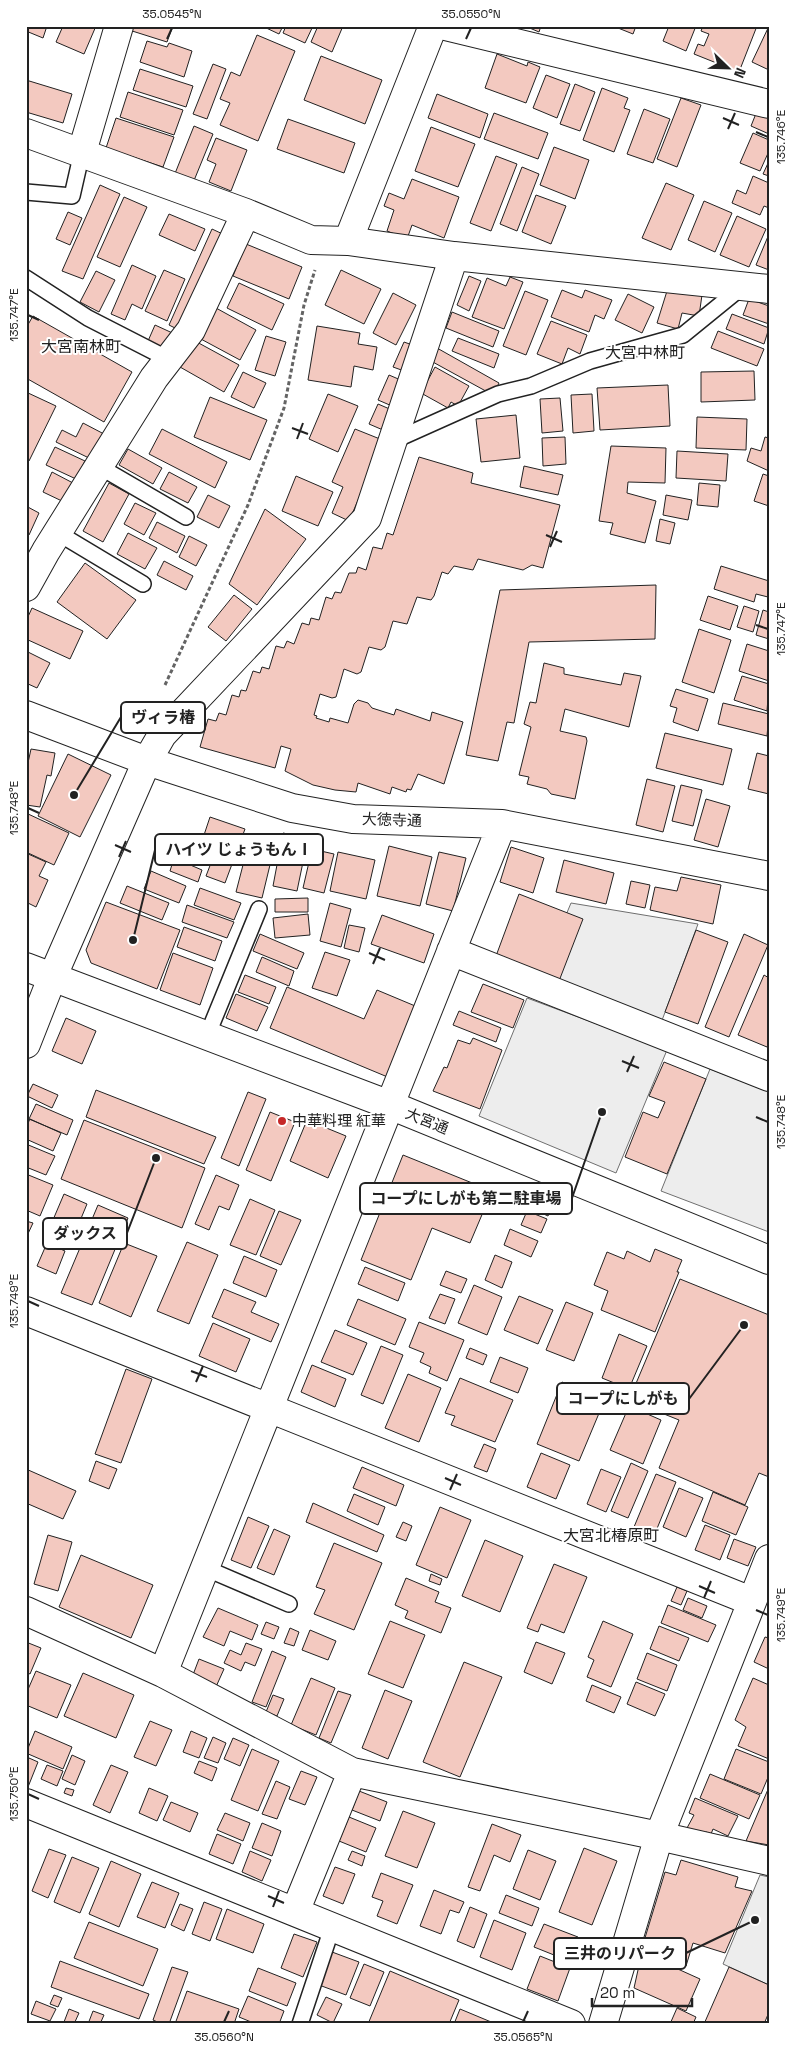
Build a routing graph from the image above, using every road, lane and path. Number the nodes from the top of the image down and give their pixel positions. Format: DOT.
graph roads {
  1 [pos="118,26"];
  2 [pos="433,26"];
  3 [pos="445,26"];
  4 [pos="769,104"];
  5 [pos="26,133"];
  6 [pos="82,152"];
  7 [pos="26,192"];
  8 [pos="246,213"];
  9 [pos="336,241"];
  10 [pos="454,256"];
  11 [pos="26,278"];
  12 [pos="756,288"];
  13 [pos="170,360"];
  14 [pos="393,441"];
  15 [pos="100,466"];
  16 [pos="186,517"];
  17 [pos="58,533"];
  18 [pos="142,584"];
  19 [pos="26,587"];
  20 [pos="161,693"];
  21 [pos="26,715"];
  22 [pos="147,761"];
  23 [pos="502,824"];
  24 [pos="769,876"];
  25 [pos="259,909"];
  26 [pos="451,951"];
  27 [pos="26,967"];
  28 [pos="52,978"];
  29 [pos="207,1036"];
  30 [pos="26,1044"];
  31 [pos="769,1077"];
  32 [pos="390,1105"];
  33 [pos="769,1260"];
  34 [pos="26,1312"];
  35 [pos="269,1407"];
  36 [pos="769,1559"];
  37 [pos="205,1568"];
  38 [pos="751,1601"];
  39 [pos="289,1604"];
  40 [pos="26,1611"];
  41 [pos="164,1673"];
  42 [pos="352,1772"];
  43 [pos="26,1802"];
  44 [pos="659,1836"];
  45 [pos="769,1860"];
  46 [pos="295,1912"];
  47 [pos="332,1928"];
  48 [pos="300,2024"];
  49 [pos="571,2024"];
  50 [pos="603,2024"];
  1 -- 6 [label="street"];
  2 -- 9 [label="street"];
  3 -- 4 [label="street"];
  5 -- 6 [label="street"];
  6 -- 7 [label="lane"];
  6 -- 8 [label="street"];
  8 -- 9 [label="street"];
  8 -- 13 [label="street"];
  9 -- 10 [label="street"];
  9 -- 20 [label="path"];
  10 -- 12 [label="street"];
  10 -- 14 [label="street"];
  11 -- 13 [label="lane"];
  12 -- 14 [label="lane"];
  13 -- 15 [label="street"];
  14 -- 22 [label="street"];
  15 -- 16 [label="lane"];
  15 -- 17 [label="street"];
  17 -- 18 [label="lane"];
  17 -- 19 [label="street"];
  21 -- 22 [label="street, 大徳寺通"];
  22 -- 23 [label="street, 大徳寺通"];
  22 -- 28 [label="street"];
  23 -- 24 [label="street, 大徳寺通"];
  23 -- 26 [label="street"];
  25 -- 29 [label="lane"];
  26 -- 31 [label="street"];
  26 -- 32 [label="street"];
  27 -- 28 [label="street, 大宮通"];
  28 -- 29 [label="street, 大宮通"];
  28 -- 30 [label="street"];
  29 -- 32 [label="street, 大宮通"];
  32 -- 33 [label="street, 大宮通"];
  32 -- 35 [label="street"];
  34 -- 35 [label="street"];
  35 -- 37 [label="street"];
  35 -- 38 [label="street"];
  36 -- 38 [label="street"];
  37 -- 39 [label="lane"];
  37 -- 41 [label="street"];
  38 -- 44 [label="street"];
  40 -- 41 [label="street"];
  41 -- 42 [label="street"];
  42 -- 44 [label="street"];
  42 -- 46 [label="street"];
  43 -- 46 [label="street"];
  44 -- 45 [label="street"];
  44 -- 50 [label="street"];
  46 -- 47 [label="street"];
  47 -- 48 [label="lane"];
  47 -- 49 [label="street"];
}
